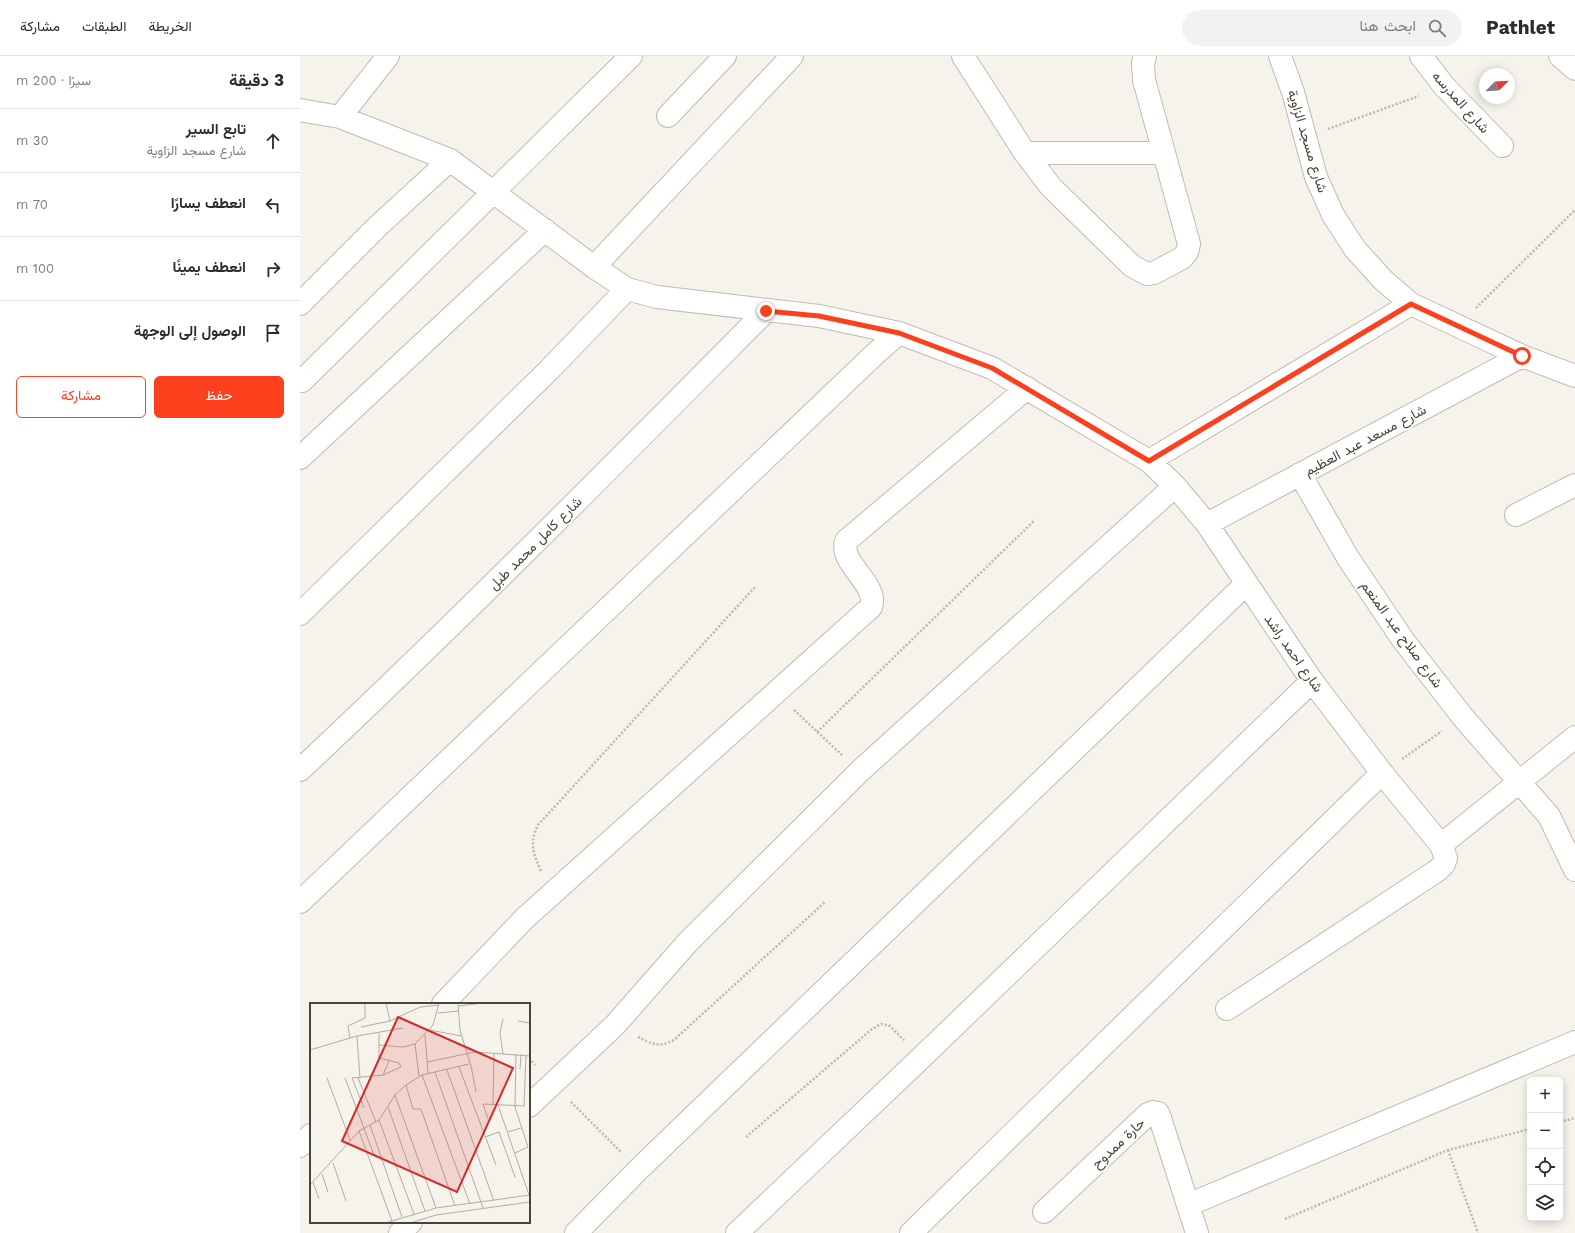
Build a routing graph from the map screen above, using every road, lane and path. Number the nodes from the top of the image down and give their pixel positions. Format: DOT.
graph roads {
  1 [pos="388,56"];
  2 [pos="631,56"];
  3 [pos="725,56"];
  4 [pos="792,56"];
  5 [pos="963,56"];
  6 [pos="1145,56"];
  7 [pos="1280,56"];
  8 [pos="1421,56"];
  9 [pos="1560,56"];
  10 [pos="1575,69"];
  11 [pos="1444,86"];
  12 [pos="300,110"];
  13 [pos="668,116"];
  14 [pos="340,117"];
  15 [pos="1306,138"];
  16 [pos="1502,146"];
  17 [pos="1025,153"];
  18 [pos="1164,153"];
  19 [pos="450,160"];
  20 [pos="495,192"];
  21 [pos="1575,210"];
  22 [pos="545,230"];
  23 [pos="594,267"];
  24 [pos="627,289"];
  25 [pos="300,304"];
  26 [pos="1411,304"];
  27 [pos="766,311"];
  28 [pos="1457,326"];
  29 [pos="899,333"];
  30 [pos="1522,356"];
  31 [pos="1575,376"];
  32 [pos="302,381"];
  33 [pos="1027,388"];
  34 [pos="300,458"];
  35 [pos="1149,461"];
  36 [pos="1300,474"];
  37 [pos="1575,485"];
  38 [pos="1175,486"];
  39 [pos="1516,515"];
  40 [pos="1035,520"];
  41 [pos="1207,524"];
  42 [pos="1246,584"];
  43 [pos="755,586"];
  44 [pos="300,614"];
  45 [pos="1312,681"];
  46 [pos="775,692"];
  47 [pos="1462,716"];
  48 [pos="817,732"];
  49 [pos="1575,737"];
  50 [pos="300,770"];
  51 [pos="860,771"];
  52 [pos="1382,773"];
  53 [pos="1520,781"];
  54 [pos="1441,844"];
  55 [pos="1575,870"];
  56 [pos="552,893"];
  57 [pos="300,902"];
  58 [pos="825,902"];
  59 [pos="443,1003"];
  60 [pos="1227,1009"];
  61 [pos="615,1025"];
  62 [pos="1575,1042"];
  63 [pos="922,1058"];
  64 [pos="552,1083"];
  65 [pos="530,1105"];
  66 [pos="1575,1118"];
  67 [pos="1563,1121"];
  68 [pos="1527,1130"];
  69 [pos="310,1136"];
  70 [pos="746,1137"];
  71 [pos="300,1146"];
  72 [pos="1448,1150"];
  73 [pos="639,1169"];
  74 [pos="1188,1205"];
  75 [pos="1044,1212"];
  76 [pos="1285,1219"];
  77 [pos="410,1223"];
  78 [pos="400,1233"];
  79 [pos="576,1233"];
  80 [pos="737,1233"];
  81 [pos="911,1233"];
  82 [pos="1197,1233"];
  83 [pos="1478,1233"];
  1 -- 14 [label="street"];
  2 -- 20 [label="street"];
  3 -- 13 [label="street"];
  4 -- 23 [label="street"];
  5 -- 17 [label="street"];
  6 -- 18 [label="street"];
  7 -- 15 [label="street, شارع مسجد الزاوية"];
  8 -- 11 [label="street, شارع المدرسه"];
  9 -- 10 [label="street"];
  11 -- 15 [label="path"];
  11 -- 16 [label="street, شارع المدرسه"];
  12 -- 14 [label="street, شارع احمد راشد"];
  14 -- 19 [label="street, شارع احمد راشد"];
  15 -- 26 [label="street, شارع مسجد الزاوية"];
  17 -- 18 [label="street"];
  17 -- 18 [label="street"];
  19 -- 20 [label="street, شارع احمد راشد"];
  19 -- 25 [label="street"];
  20 -- 22 [label="street, شارع احمد راشد"];
  20 -- 32 [label="street"];
  21 -- 28 [label="path"];
  22 -- 23 [label="street, شارع احمد راشد"];
  22 -- 34 [label="street"];
  23 -- 24 [label="street, شارع احمد راشد"];
  24 -- 27 [label="street, شارع احمد راشد"];
  24 -- 44 [label="street"];
  26 -- 28 [label="street, شارع مسجد الزاوية"];
  26 -- 35 [label="street"];
  27 -- 29 [label="street, شارع احمد راشد"];
  27 -- 50 [label="street, شارع كامل محمد طبل"];
  28 -- 30 [label="street, شارع مسجد الزاوية"];
  29 -- 33 [label="street, شارع احمد راشد"];
  29 -- 57 [label="street"];
  30 -- 31 [label="street, شارع مسجد الزاوية"];
  30 -- 36 [label="street, شارع مسعد عبد العظيم"];
  33 -- 35 [label="street, شارع احمد راشد"];
  33 -- 46 [label="street"];
  35 -- 38 [label="street, شارع احمد راشد"];
  36 -- 41 [label="street, شارع مسعد عبد العظيم"];
  36 -- 47 [label="street, شارع صلاح عبد المنعم"];
  37 -- 39 [label="street"];
  38 -- 41 [label="street, شارع احمد راشد"];
  38 -- 51 [label="street"];
  40 -- 48 [label="path"];
  41 -- 42 [label="street, شارع احمد راشد"];
  42 -- 45 [label="street, شارع احمد راشد"];
  42 -- 73 [label="street"];
  43 -- 56 [label="path"];
  45 -- 52 [label="street, شارع احمد راشد"];
  45 -- 63 [label="street"];
  46 -- 48 [label="path"];
  46 -- 56 [label="street"];
  47 -- 52 [label="path"];
  47 -- 53 [label="street, شارع صلاح عبد المنعم"];
  48 -- 51 [label="path"];
  49 -- 53 [label="street"];
  51 -- 61 [label="street"];
  52 -- 54 [label="street, شارع احمد راشد"];
  52 -- 81 [label="street"];
  53 -- 54 [label="street"];
  53 -- 55 [label="street, شارع صلاح عبد المنعم"];
  54 -- 60 [label="street"];
  56 -- 59 [label="street"];
  58 -- 61 [label="path"];
  61 -- 64 [label="street"];
  62 -- 74 [label="street"];
  63 -- 70 [label="path"];
  63 -- 80 [label="street"];
  64 -- 65 [label="street"];
  64 -- 73 [label="path"];
  66 -- 67 [label="path"];
  68 -- 72 [label="path"];
  69 -- 71 [label="street"];
  72 -- 76 [label="path"];
  72 -- 83 [label="path"];
  73 -- 79 [label="street"];
  74 -- 75 [label="street, حارة ممدوح"];
  74 -- 82 [label="street"];
  77 -- 78 [label="street"];
}
